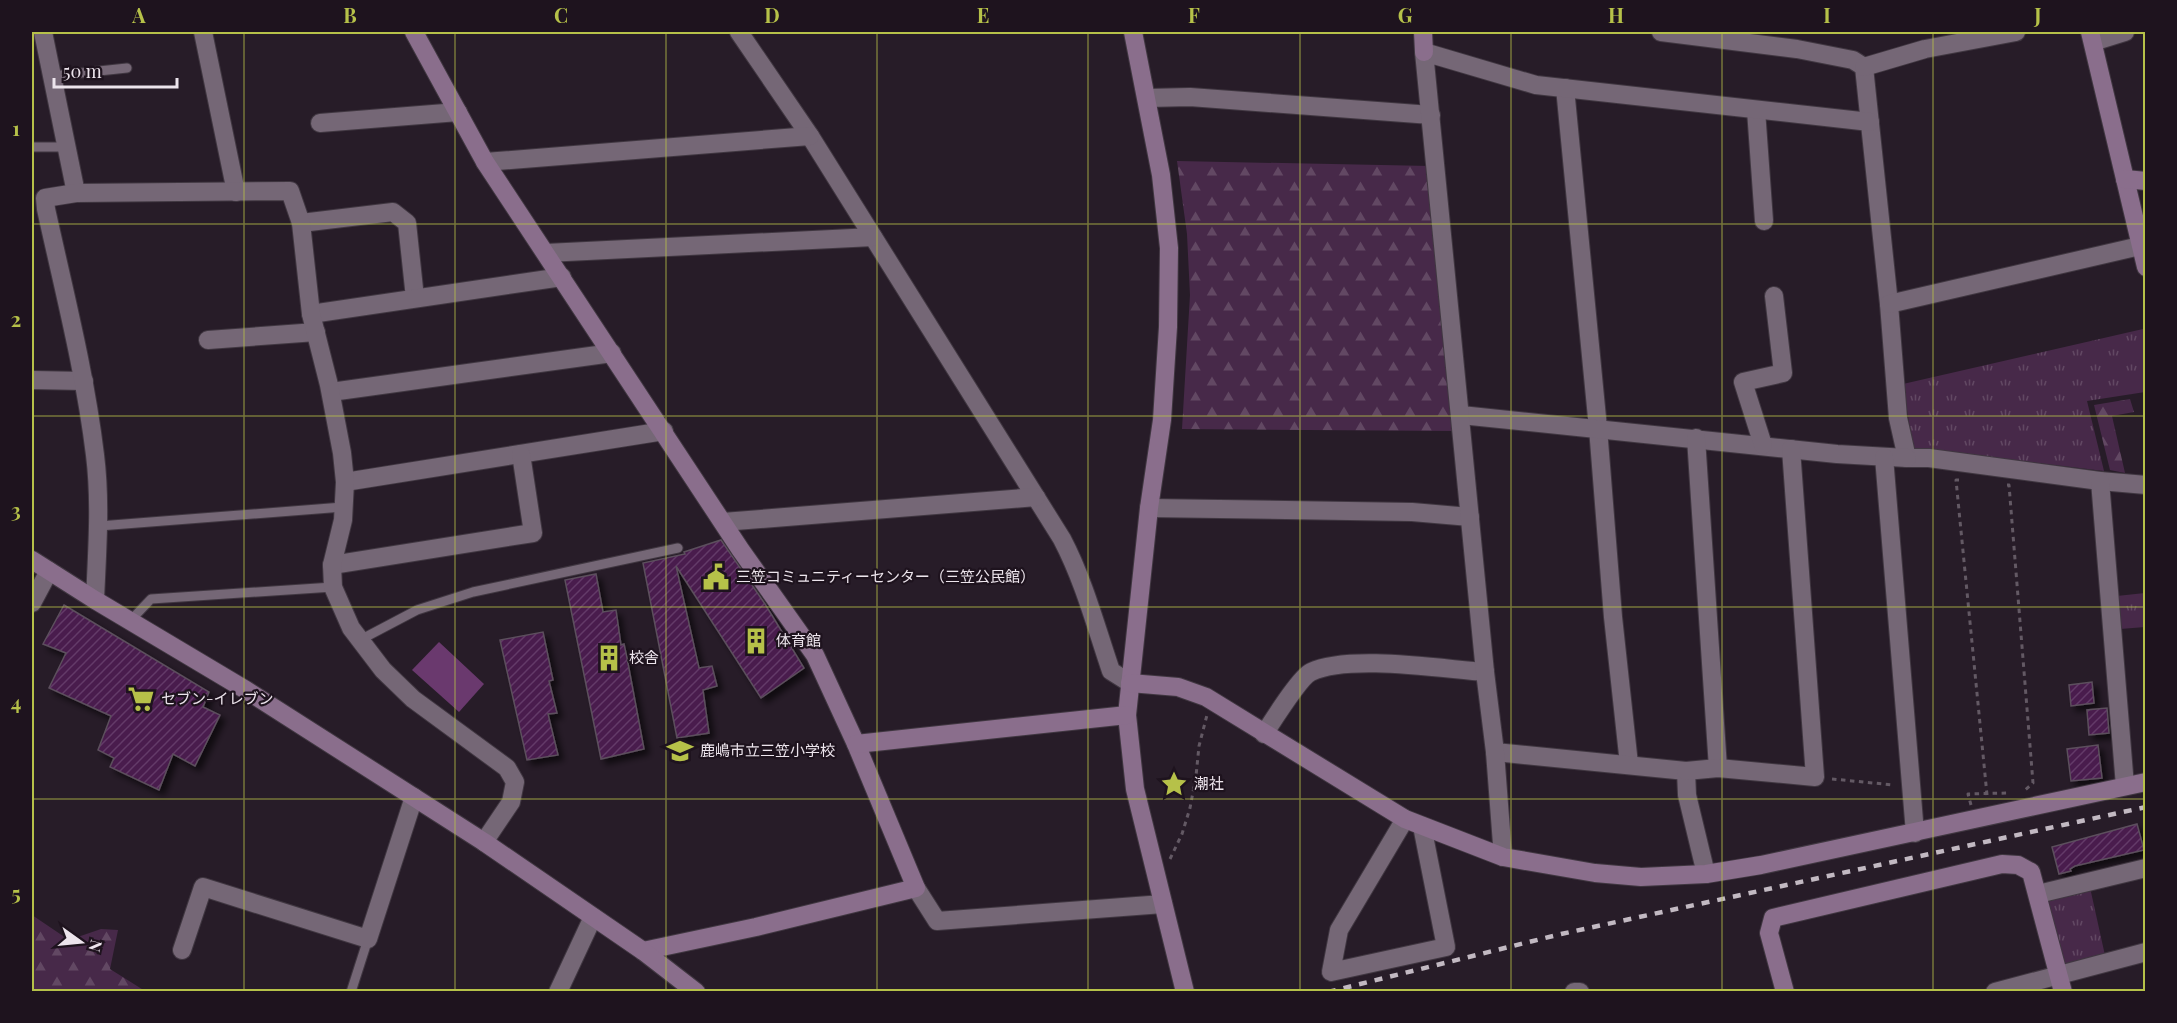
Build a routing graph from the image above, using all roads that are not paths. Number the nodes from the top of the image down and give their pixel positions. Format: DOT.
graph roads {
  1 [pos="43,32"];
  2 [pos="203,32"];
  3 [pos="414,32"];
  4 [pos="739,32"];
  5 [pos="1133,32"];
  6 [pos="1423,32"];
  7 [pos="1661,32"];
  8 [pos="2016,32"];
  9 [pos="2125,32"];
  10 [pos="1710,35"];
  11 [pos="2091,37"];
  12 [pos="1796,40"];
  13 [pos="1923,40"];
  14 [pos="39,50"];
  15 [pos="1424,52"];
  16 [pos="1864,67"];
  17 [pos="127,68"];
  18 [pos="52,76"];
  19 [pos="1565,88"];
  20 [pos="1147,98"];
  21 [pos="1756,110"];
  22 [pos="458,112"];
  23 [pos="1431,115"];
  24 [pos="1870,122"];
  25 [pos="320,123"];
  26 [pos="810,136"];
  27 [pos="32,147"];
  28 [pos="67,147"];
  29 [pos="485,162"];
  30 [pos="2125,178"];
  31 [pos="2145,181"];
  32 [pos="236,192"];
  33 [pos="76,193"];
  34 [pos="1764,221"];
  35 [pos="301,223"];
  36 [pos="873,237"];
  37 [pos="2140,246"];
  38 [pos="546,253"];
  39 [pos="2145,267"];
  40 [pos="562,277"];
  41 [pos="1774,296"];
  42 [pos="415,298"];
  43 [pos="1889,303"];
  44 [pos="311,314"];
  45 [pos="316,332"];
  46 [pos="208,340"];
  47 [pos="612,353"];
  48 [pos="32,380"];
  49 [pos="84,381"];
  50 [pos="331,392"];
  51 [pos="1461,415"];
  52 [pos="1598,428"];
  53 [pos="663,431"];
  54 [pos="1696,438"];
  55 [pos="1763,446"];
  56 [pos="1791,448"];
  57 [pos="521,454"];
  58 [pos="1884,457"];
  59 [pos="1907,458"];
  60 [pos="2100,481"];
  61 [pos="345,483"];
  62 [pos="2145,485"];
  63 [pos="1036,497"];
  64 [pos="343,507"];
  65 [pos="1149,508"];
  66 [pos="1470,517"];
  67 [pos="723,522"];
  68 [pos="99,526"];
  69 [pos="678,548"];
  70 [pos="32,560"];
  71 [pos="332,566"];
  72 [pos="50,571"];
  73 [pos="333,587"];
  74 [pos="95,600"];
  75 [pos="32,603"];
  76 [pos="130,621"];
  77 [pos="360,640"];
  78 [pos="1485,672"];
  79 [pos="1131,683"];
  80 [pos="1127,715"];
  81 [pos="1264,734"];
  82 [pos="856,744"];
  83 [pos="1495,752"];
  84 [pos="1629,764"];
  85 [pos="1718,768"];
  86 [pos="1686,771"];
  87 [pos="2145,782"];
  88 [pos="2125,786"];
  89 [pos="414,797"];
  90 [pos="1413,822"];
  91 [pos="1915,833"];
  92 [pos="484,842"];
  93 [pos="1503,857"];
  94 [pos="2145,868"];
  95 [pos="1706,874"];
  96 [pos="916,888"];
  97 [pos="2038,894"];
  98 [pos="1163,904"];
  99 [pos="593,917"];
  100 [pos="368,939"];
  101 [pos="182,950"];
  102 [pos="643,951"];
  103 [pos="2145,952"];
  104 [pos="2060,983"];
  105 [pos="351,992"];
  106 [pos="558,992"];
  107 [pos="696,992"];
  108 [pos="1185,992"];
  109 [pos="1574,992"];
  110 [pos="1580,992"];
  111 [pos="1785,992"];
  112 [pos="1995,992"];
  1 -- 14 [label="street"];
  2 -- 32 [label="street"];
  3 -- 22 [label="street"];
  4 -- 26 [label="street"];
  5 -- 20 [label="street"];
  6 -- 15 [label="street"];
  7 -- 10 [label="street"];
  8 -- 13 [label="street"];
  9 -- 11 [label="street"];
  10 -- 12 [label="street"];
  11 -- 30 [label="street"];
  12 -- 16 [label="street"];
  13 -- 16 [label="street"];
  14 -- 18 [label="street"];
  15 -- 19 [label="street"];
  15 -- 23 [label="street"];
  16 -- 24 [label="street"];
  17 -- 18 [label="lane"];
  18 -- 28 [label="street"];
  19 -- 21 [label="street"];
  19 -- 52 [label="street"];
  20 -- 23 [label="street"];
  20 -- 65 [label="street"];
  21 -- 24 [label="street"];
  21 -- 34 [label="street"];
  22 -- 25 [label="street"];
  22 -- 29 [label="street"];
  23 -- 51 [label="street"];
  24 -- 43 [label="street"];
  26 -- 29 [label="street"];
  26 -- 36 [label="street"];
  27 -- 28 [label="lane"];
  28 -- 33 [label="street"];
  29 -- 38 [label="street"];
  30 -- 31 [label="street"];
  30 -- 37 [label="street"];
  32 -- 33 [label="street"];
  32 -- 35 [label="street"];
  33 -- 49 [label="street"];
  35 -- 42 [label="street"];
  35 -- 44 [label="street"];
  36 -- 38 [label="street"];
  36 -- 63 [label="street"];
  37 -- 39 [label="street"];
  37 -- 43 [label="street"];
  38 -- 40 [label="street"];
  40 -- 42 [label="street"];
  40 -- 47 [label="street"];
  41 -- 55 [label="street"];
  42 -- 44 [label="street"];
  43 -- 59 [label="street"];
  44 -- 45 [label="street"];
  45 -- 46 [label="street"];
  45 -- 50 [label="street"];
  47 -- 50 [label="street"];
  47 -- 53 [label="street"];
  48 -- 49 [label="street"];
  49 -- 68 [label="street"];
  50 -- 61 [label="street"];
  51 -- 52 [label="street"];
  51 -- 66 [label="street"];
  52 -- 54 [label="street"];
  52 -- 84 [label="street"];
  53 -- 57 [label="street"];
  53 -- 67 [label="street"];
  54 -- 55 [label="street"];
  54 -- 85 [label="street"];
  55 -- 56 [label="street"];
  56 -- 58 [label="street"];
  56 -- 85 [label="street"];
  57 -- 61 [label="street"];
  57 -- 71 [label="street"];
  58 -- 59 [label="street"];
  58 -- 91 [label="street"];
  59 -- 60 [label="street"];
  60 -- 62 [label="street"];
  60 -- 88 [label="street"];
  61 -- 64 [label="street"];
  63 -- 67 [label="street"];
  63 -- 79 [label="street"];
  64 -- 68 [label="lane"];
  64 -- 71 [label="street"];
  65 -- 66 [label="street"];
  65 -- 79 [label="street"];
  66 -- 78 [label="street"];
  67 -- 82 [label="street"];
  68 -- 74 [label="street"];
  69 -- 77 [label="lane"];
  70 -- 72 [label="street"];
  71 -- 73 [label="street"];
  72 -- 74 [label="street"];
  72 -- 75 [label="street"];
  73 -- 76 [label="lane"];
  73 -- 77 [label="street"];
  74 -- 76 [label="street"];
  76 -- 89 [label="street"];
  77 -- 92 [label="street"];
  78 -- 81 [label="street"];
  78 -- 83 [label="street"];
  79 -- 80 [label="street"];
  79 -- 81 [label="street"];
  80 -- 82 [label="street"];
  80 -- 98 [label="street"];
  81 -- 90 [label="street"];
  82 -- 96 [label="street"];
  83 -- 84 [label="street"];
  83 -- 93 [label="street"];
  84 -- 86 [label="street"];
  85 -- 86 [label="street"];
  86 -- 95 [label="street"];
  87 -- 88 [label="street"];
  88 -- 91 [label="street"];
  89 -- 92 [label="street"];
  89 -- 100 [label="street"];
  90 -- 90 [label="street"];
  90 -- 93 [label="street"];
  91 -- 95 [label="street"];
  92 -- 99 [label="street"];
  93 -- 95 [label="street"];
  94 -- 97 [label="street"];
  96 -- 98 [label="street"];
  96 -- 102 [label="street"];
  97 -- 104 [label="street"];
  97 -- 111 [label="street"];
  98 -- 108 [label="street"];
  99 -- 102 [label="street"];
  99 -- 106 [label="street"];
  100 -- 101 [label="street"];
  100 -- 105 [label="lane"];
  102 -- 107 [label="street"];
  103 -- 104 [label="street"];
  104 -- 112 [label="street"];
  109 -- 110 [label="street"];
}
